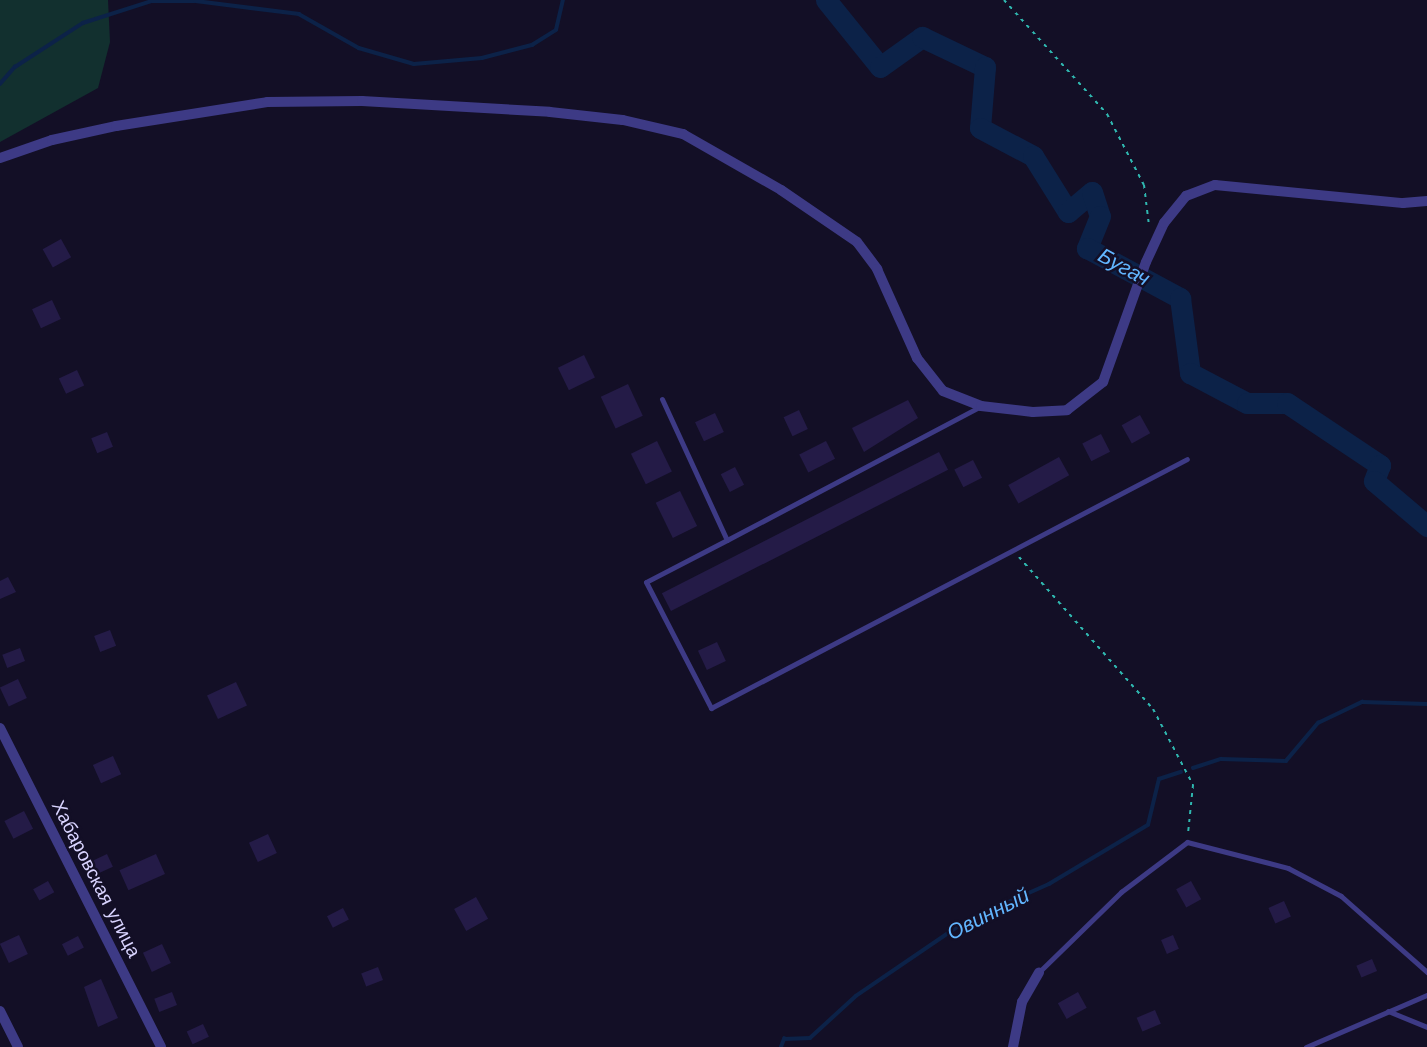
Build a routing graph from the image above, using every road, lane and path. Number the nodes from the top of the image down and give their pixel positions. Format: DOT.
graph roads {
  1 [pos="1004,0"];
  2 [pos="0,158"];
  3 [pos="1427,201"];
  4 [pos="1150,232"];
  5 [pos="662,399"];
  6 [pos="981,406"];
  7 [pos="1187,459"];
  8 [pos="727,540"];
  9 [pos="1014,551"];
  10 [pos="0,728"];
  11 [pos="1187,842"];
  12 [pos="1039,972"];
  13 [pos="1427,972"];
  14 [pos="1427,995"];
  15 [pos="0,1011"];
  16 [pos="1388,1012"];
  17 [pos="1427,1027"];
  18 [pos="18,1047"];
  19 [pos="161,1047"];
  20 [pos="1013,1047"];
  21 [pos="1306,1047"];
  1 -- 4 [label="path"];
  2 -- 6 [label="street"];
  3 -- 6 [label="street"];
  5 -- 8 [label="lane"];
  6 -- 8 [label="lane"];
  7 -- 9 [label="lane"];
  8 -- 9 [label="lane"];
  9 -- 11 [label="path"];
  10 -- 19 [label="street, Хабаровская улица"];
  11 -- 12 [label="lane"];
  11 -- 13 [label="lane"];
  12 -- 20 [label="street"];
  14 -- 16 [label="lane"];
  15 -- 18 [label="street"];
  16 -- 17 [label="lane"];
  16 -- 21 [label="lane"];
}
